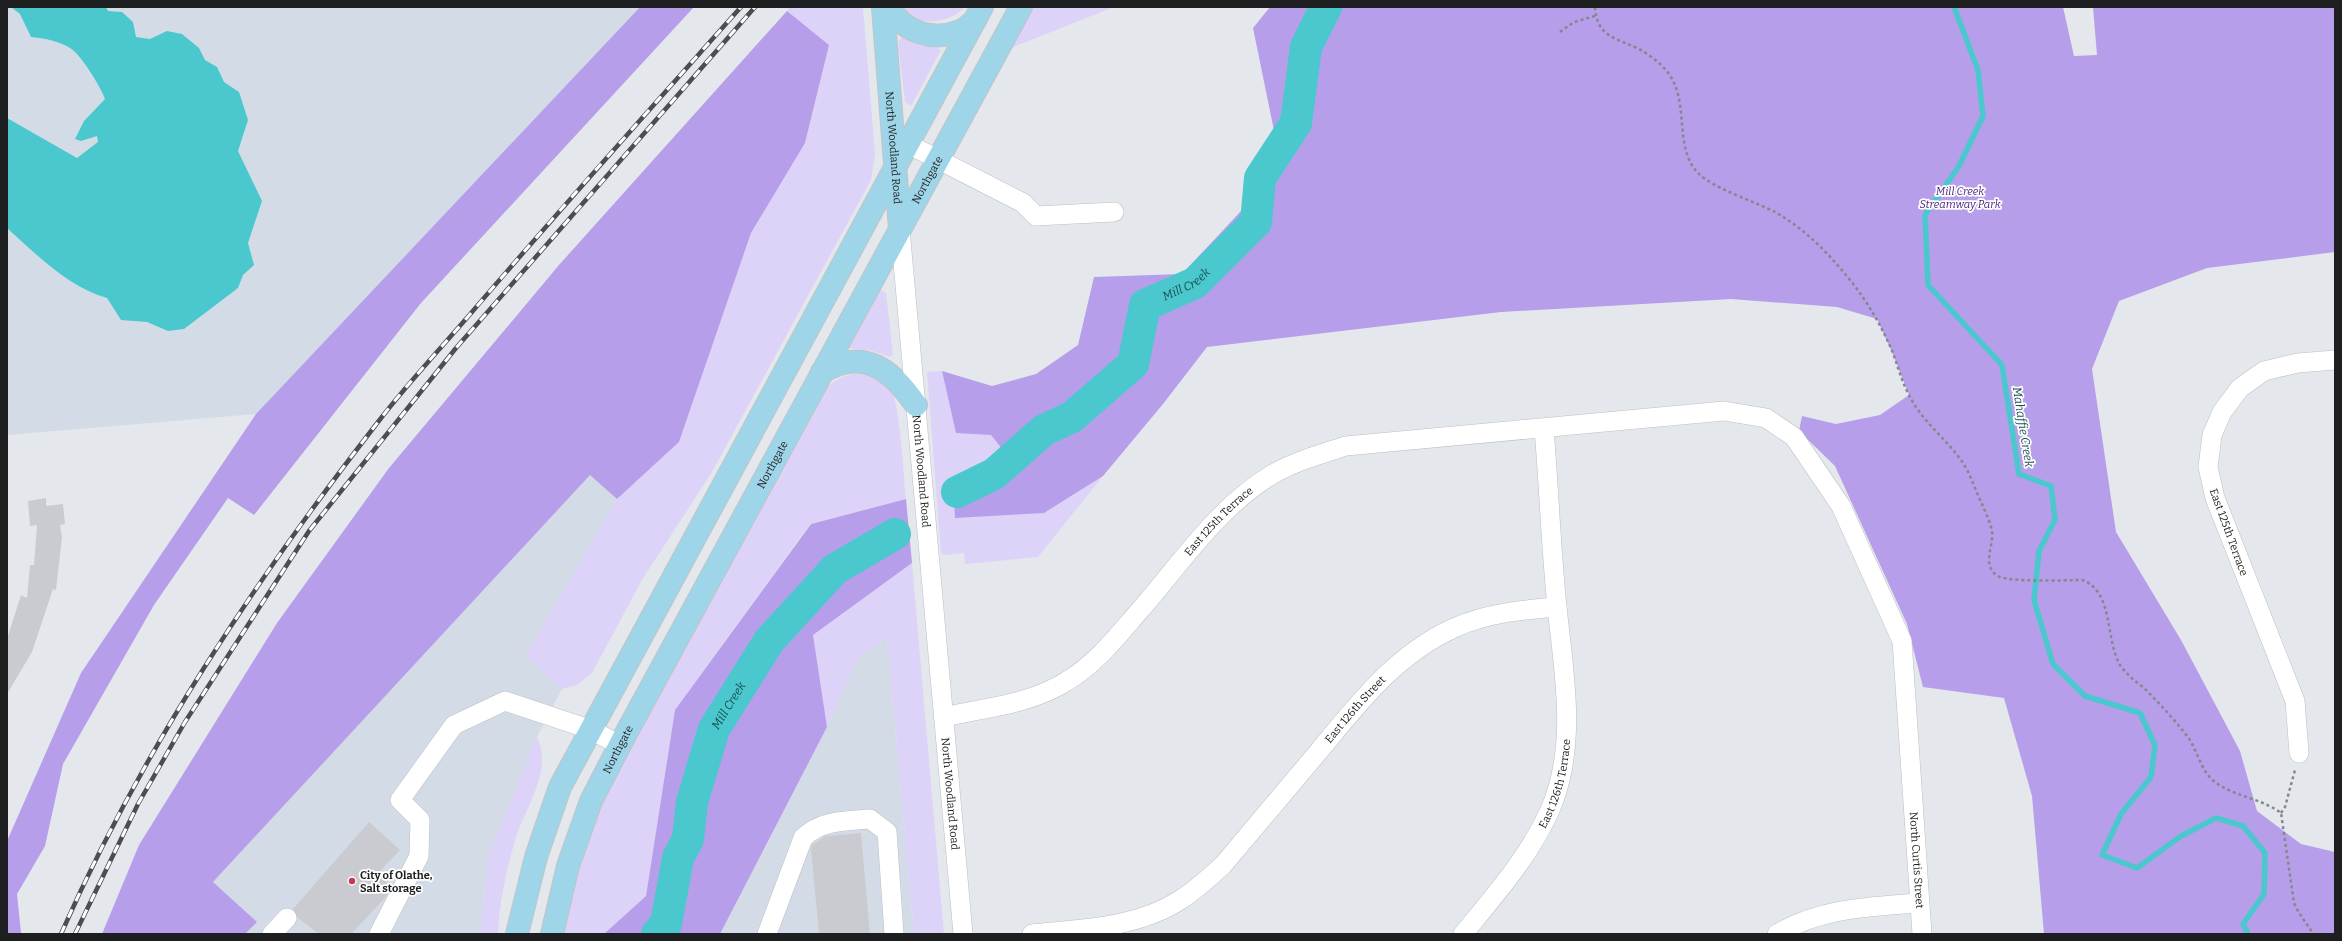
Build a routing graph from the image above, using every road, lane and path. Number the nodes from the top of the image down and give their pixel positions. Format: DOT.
graph roads {
  1 [pos="883,7"];
  2 [pos="889,7"];
  3 [pos="1021,7"];
  4 [pos="1594,7"];
  5 [pos="979,14"];
  6 [pos="1595,16"];
  7 [pos="1560,32"];
  8 [pos="908,144"];
  9 [pos="938,159"];
  10 [pos="895,168"];
  11 [pos="1114,212"];
  12 [pos="900,229"];
  13 [pos="2335,360"];
  14 [pos="822,372"];
  15 [pos="916,405"];
  16 [pos="1656,416"];
  17 [pos="1544,429"];
  18 [pos="1557,607"];
  19 [pos="944,717"];
  20 [pos="589,729"];
  21 [pos="620,745"];
  22 [pos="2300,753"];
  23 [pos="2281,813"];
  24 [pos="1918,903"];
  25 [pos="287,918"];
  26 [pos="272,934"];
  27 [pos="379,934"];
  28 [pos="517,934"];
  29 [pos="552,934"];
  30 [pos="767,934"];
  31 [pos="894,934"];
  32 [pos="963,934"];
  33 [pos="1032,934"];
  34 [pos="1463,934"];
  35 [pos="1777,934"];
  36 [pos="1922,934"];
  37 [pos="2313,934"];
  1 -- 10 [label="main road, North Woodland Road"];
  2 -- 5 [label="main road"];
  3 -- 9 [label="main road, Northgate"];
  4 -- 6 [label="path"];
  5 -- 8 [label="main road"];
  6 -- 7 [label="path"];
  6 -- 23 [label="path"];
  8 -- 9 [label="street"];
  8 -- 10 [label="main road"];
  9 -- 11 [label="street"];
  9 -- 12 [label="main road, Northgate"];
  10 -- 12 [label="main road, North Woodland Road"];
  10 -- 20 [label="main road"];
  12 -- 14 [label="main road, Northgate"];
  12 -- 15 [label="street, North Woodland Road"];
  13 -- 22 [label="street, East 125th Terrace"];
  14 -- 15 [label="main road"];
  14 -- 21 [label="main road, Northgate"];
  15 -- 19 [label="street, North Woodland Road"];
  16 -- 17 [label="street, East 125th Terrace"];
  16 -- 24 [label="street, North Curtis Street"];
  17 -- 18 [label="street"];
  17 -- 19 [label="street, East 125th Terrace"];
  18 -- 33 [label="street, East 126th Street"];
  18 -- 34 [label="street, East 126th Terrace"];
  19 -- 32 [label="street, North Woodland Road"];
  20 -- 21 [label="street"];
  20 -- 27 [label="street"];
  20 -- 28 [label="main road"];
  21 -- 29 [label="main road, Northgate"];
  22 -- 23 [label="path"];
  23 -- 37 [label="path"];
  24 -- 35 [label="street"];
  24 -- 36 [label="street, North Curtis Street"];
  25 -- 26 [label="street"];
  30 -- 31 [label="street"];
}
